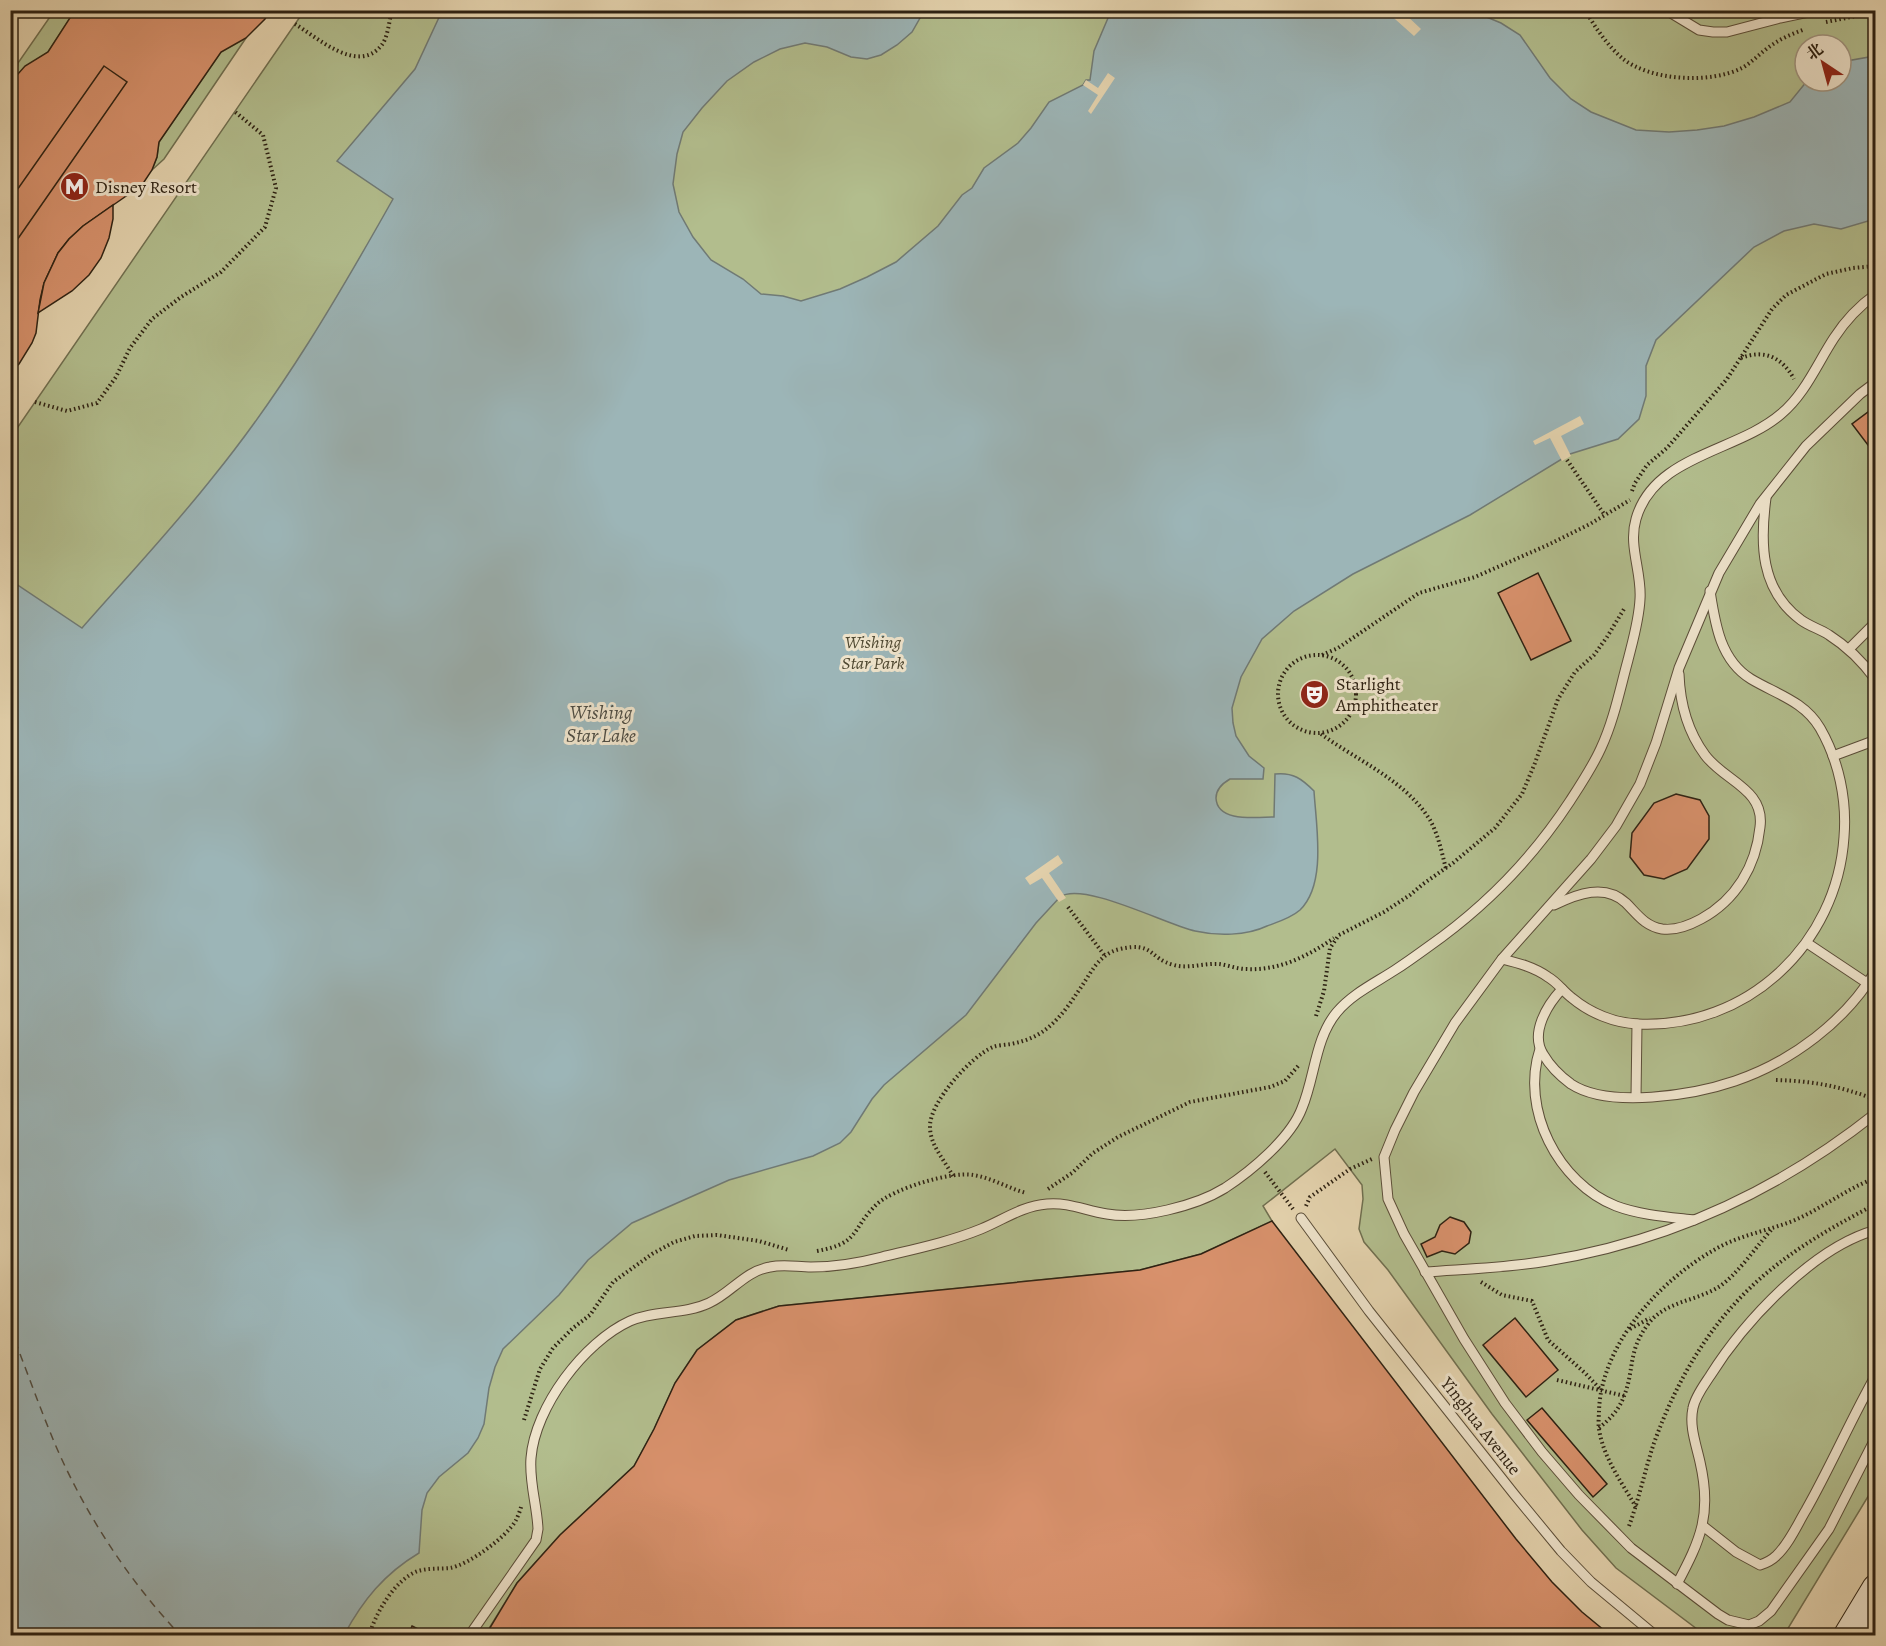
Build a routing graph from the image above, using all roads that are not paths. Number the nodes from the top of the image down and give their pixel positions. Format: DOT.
graph roads {
  1 [pos="1666,10"];
  2 [pos="1818,10"];
  3 [pos="1875,294"];
  4 [pos="1875,382"];
  5 [pos="1767,496"];
  6 [pos="1710,591"];
  7 [pos="1875,622"];
  8 [pos="1849,649"];
  9 [pos="1679,668"];
  10 [pos="1875,680"];
  11 [pos="1875,740"];
  12 [pos="1833,756"];
  13 [pos="1549,907"];
  14 [pos="1807,943"];
  15 [pos="1502,959"];
  16 [pos="1875,970"];
  17 [pos="1871,986"];
  18 [pos="1562,989"];
  19 [pos="1637,1024"];
  20 [pos="1540,1049"];
  21 [pos="1636,1097"];
  22 [pos="1875,1113"];
  23 [pos="1301,1218"];
  24 [pos="1696,1220"];
  25 [pos="1875,1230"];
  26 [pos="1425,1272"];
  27 [pos="1875,1375"];
  28 [pos="1875,1437"];
  29 [pos="1703,1526"];
  30 [pos="1677,1584"];
  31 [pos="1875,1588"];
  32 [pos="469,1635"];
  33 [pos="1656,1635"];
  34 [pos="1846,1635"];
  1 -- 2 [label="lane"];
  3 -- 32 [label="lane"];
  4 -- 5 [label="lane"];
  5 -- 6 [label="lane"];
  5 -- 8 [label="lane"];
  6 -- 9 [label="lane"];
  6 -- 12 [label="lane"];
  7 -- 8 [label="lane"];
  8 -- 10 [label="lane"];
  9 -- 13 [label="lane"];
  9 -- 13 [label="lane"];
  11 -- 12 [label="lane"];
  12 -- 14 [label="lane"];
  13 -- 15 [label="lane"];
  14 -- 17 [label="lane"];
  14 -- 19 [label="lane"];
  15 -- 18 [label="lane"];
  15 -- 26 [label="lane"];
  16 -- 17 [label="lane"];
  17 -- 21 [label="lane"];
  18 -- 19 [label="lane"];
  18 -- 20 [label="lane"];
  19 -- 21 [label="lane"];
  20 -- 21 [label="lane"];
  20 -- 24 [label="lane"];
  22 -- 24 [label="lane"];
  23 -- 33 [label="lane, Yinghua Avenue"];
  24 -- 26 [label="lane"];
  25 -- 29 [label="lane"];
  26 -- 30 [label="lane"];
  27 -- 29 [label="lane"];
  28 -- 30 [label="lane"];
  29 -- 30 [label="lane"];
  31 -- 34 [label="street"];
}
